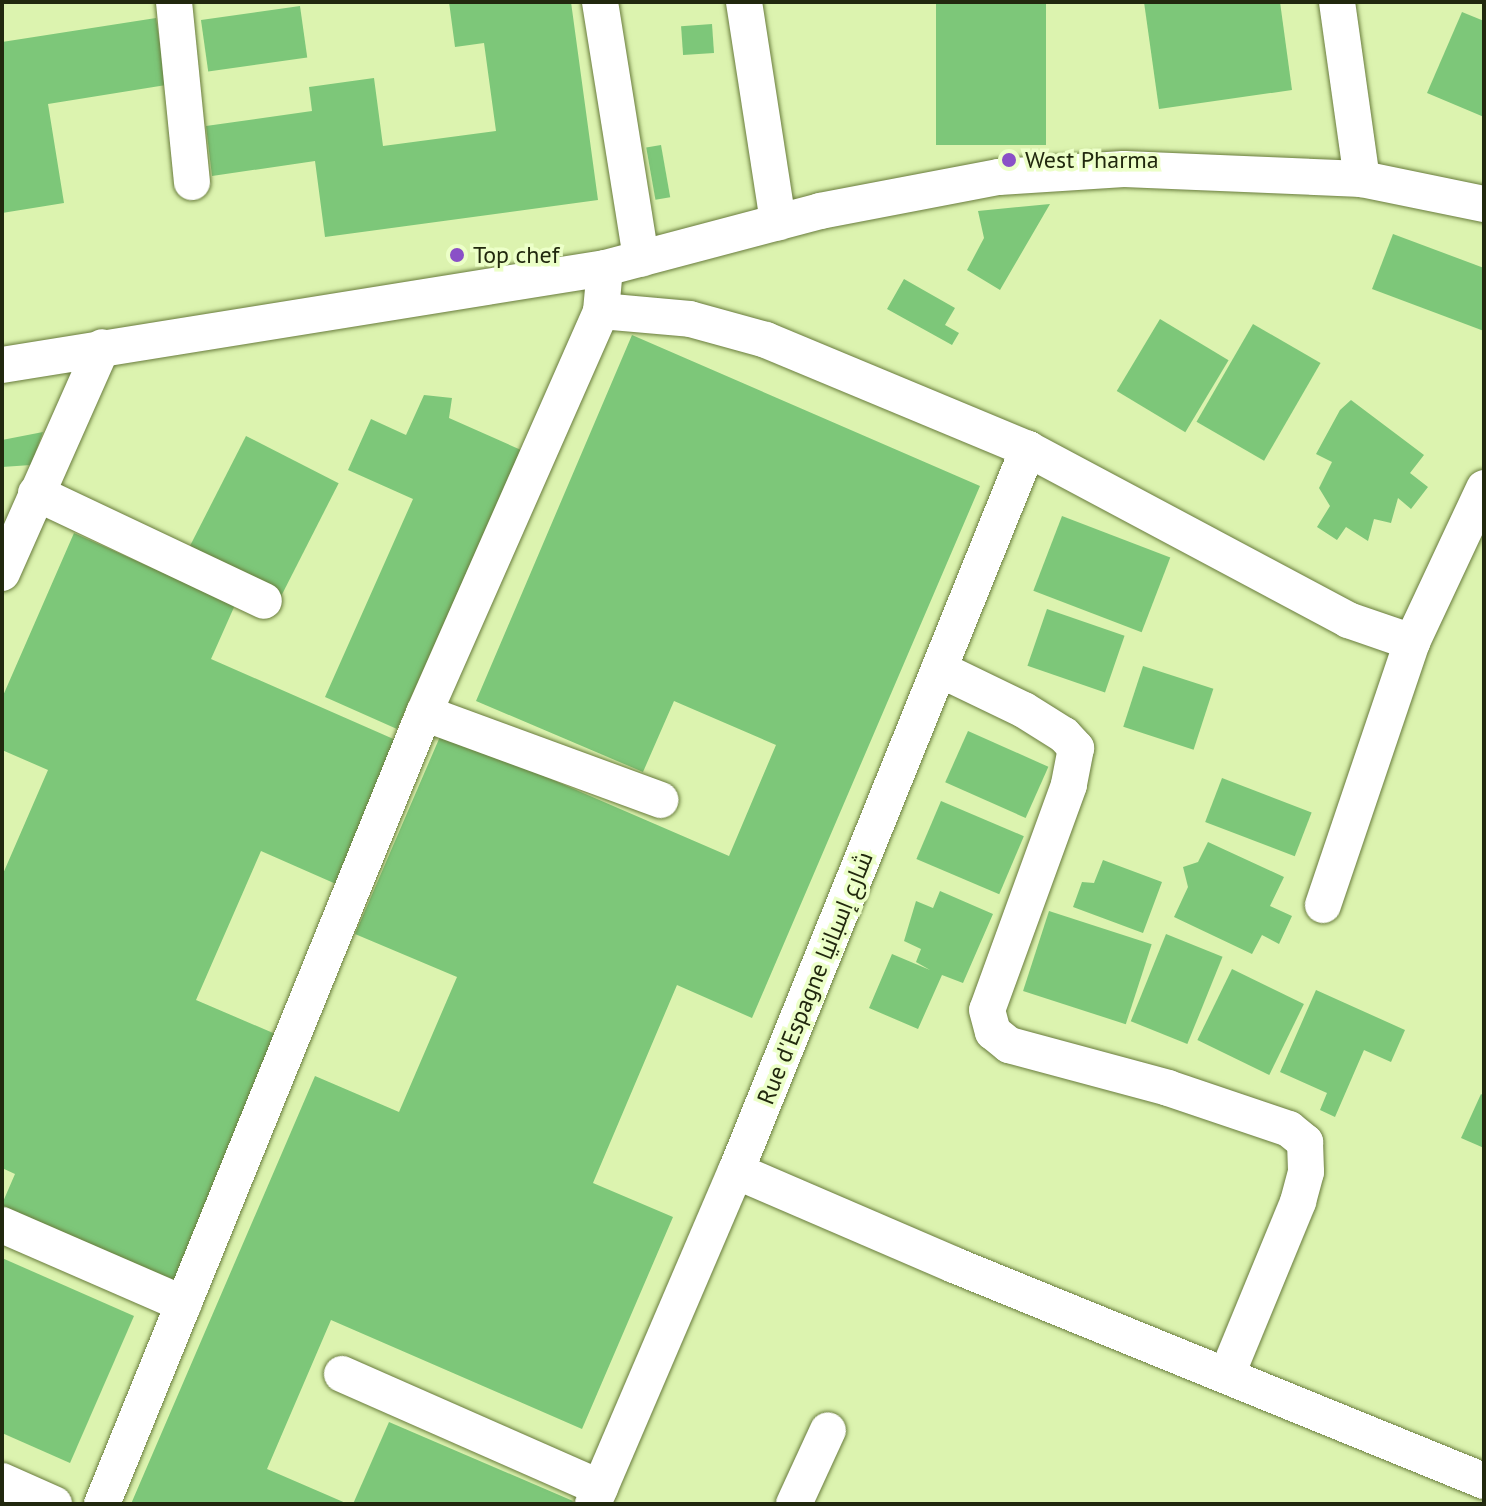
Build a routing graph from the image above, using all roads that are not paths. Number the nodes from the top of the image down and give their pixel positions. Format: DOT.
graph roads {
  1 [pos="174,2"];
  2 [pos="600,2"];
  3 [pos="744,2"];
  4 [pos="1337,2"];
  5 [pos="1362,179"];
  6 [pos="192,182"];
  7 [pos="1484,204"];
  8 [pos="778,222"];
  9 [pos="641,259"];
  10 [pos="605,268"];
  11 [pos="601,311"];
  12 [pos="102,347"];
  13 [pos="2,365"];
  14 [pos="1028,449"];
  15 [pos="1484,488"];
  16 [pos="36,493"];
  17 [pos="2,573"];
  18 [pos="264,601"];
  19 [pos="1412,642"];
  20 [pos="939,669"];
  21 [pos="424,713"];
  22 [pos="660,800"];
  23 [pos="1323,905"];
  24 [pos="736,1171"];
  25 [pos="2,1225"];
  26 [pos="184,1304"];
  27 [pos="342,1374"];
  28 [pos="1227,1374"];
  29 [pos="828,1430"];
  30 [pos="2,1481"];
  31 [pos="1484,1481"];
  32 [pos="597,1496"];
  33 [pos="54,1504"];
  34 [pos="102,1504"];
  35 [pos="794,1504"];
  1 -- 6 [label="street"];
  2 -- 9 [label="street"];
  3 -- 8 [label="street"];
  4 -- 5 [label="street"];
  5 -- 7 [label="street"];
  5 -- 8 [label="street"];
  8 -- 9 [label="street"];
  9 -- 10 [label="street"];
  10 -- 11 [label="street"];
  10 -- 12 [label="street"];
  11 -- 14 [label="street"];
  11 -- 21 [label="street"];
  12 -- 13 [label="street"];
  12 -- 16 [label="street"];
  14 -- 19 [label="street"];
  14 -- 20 [label="street, Rue d'Espagne شارع إسبانيا"];
  15 -- 19 [label="street"];
  16 -- 17 [label="street"];
  16 -- 18 [label="street"];
  19 -- 23 [label="street"];
  20 -- 24 [label="street, Rue d'Espagne شارع إسبانيا"];
  20 -- 28 [label="street"];
  21 -- 22 [label="street"];
  21 -- 26 [label="street"];
  24 -- 28 [label="street"];
  24 -- 32 [label="street, Rue d'Espagne شارع إسبانيا"];
  25 -- 26 [label="street"];
  26 -- 34 [label="street"];
  27 -- 32 [label="street"];
  28 -- 31 [label="street"];
  29 -- 35 [label="street"];
  30 -- 33 [label="street"];
}
